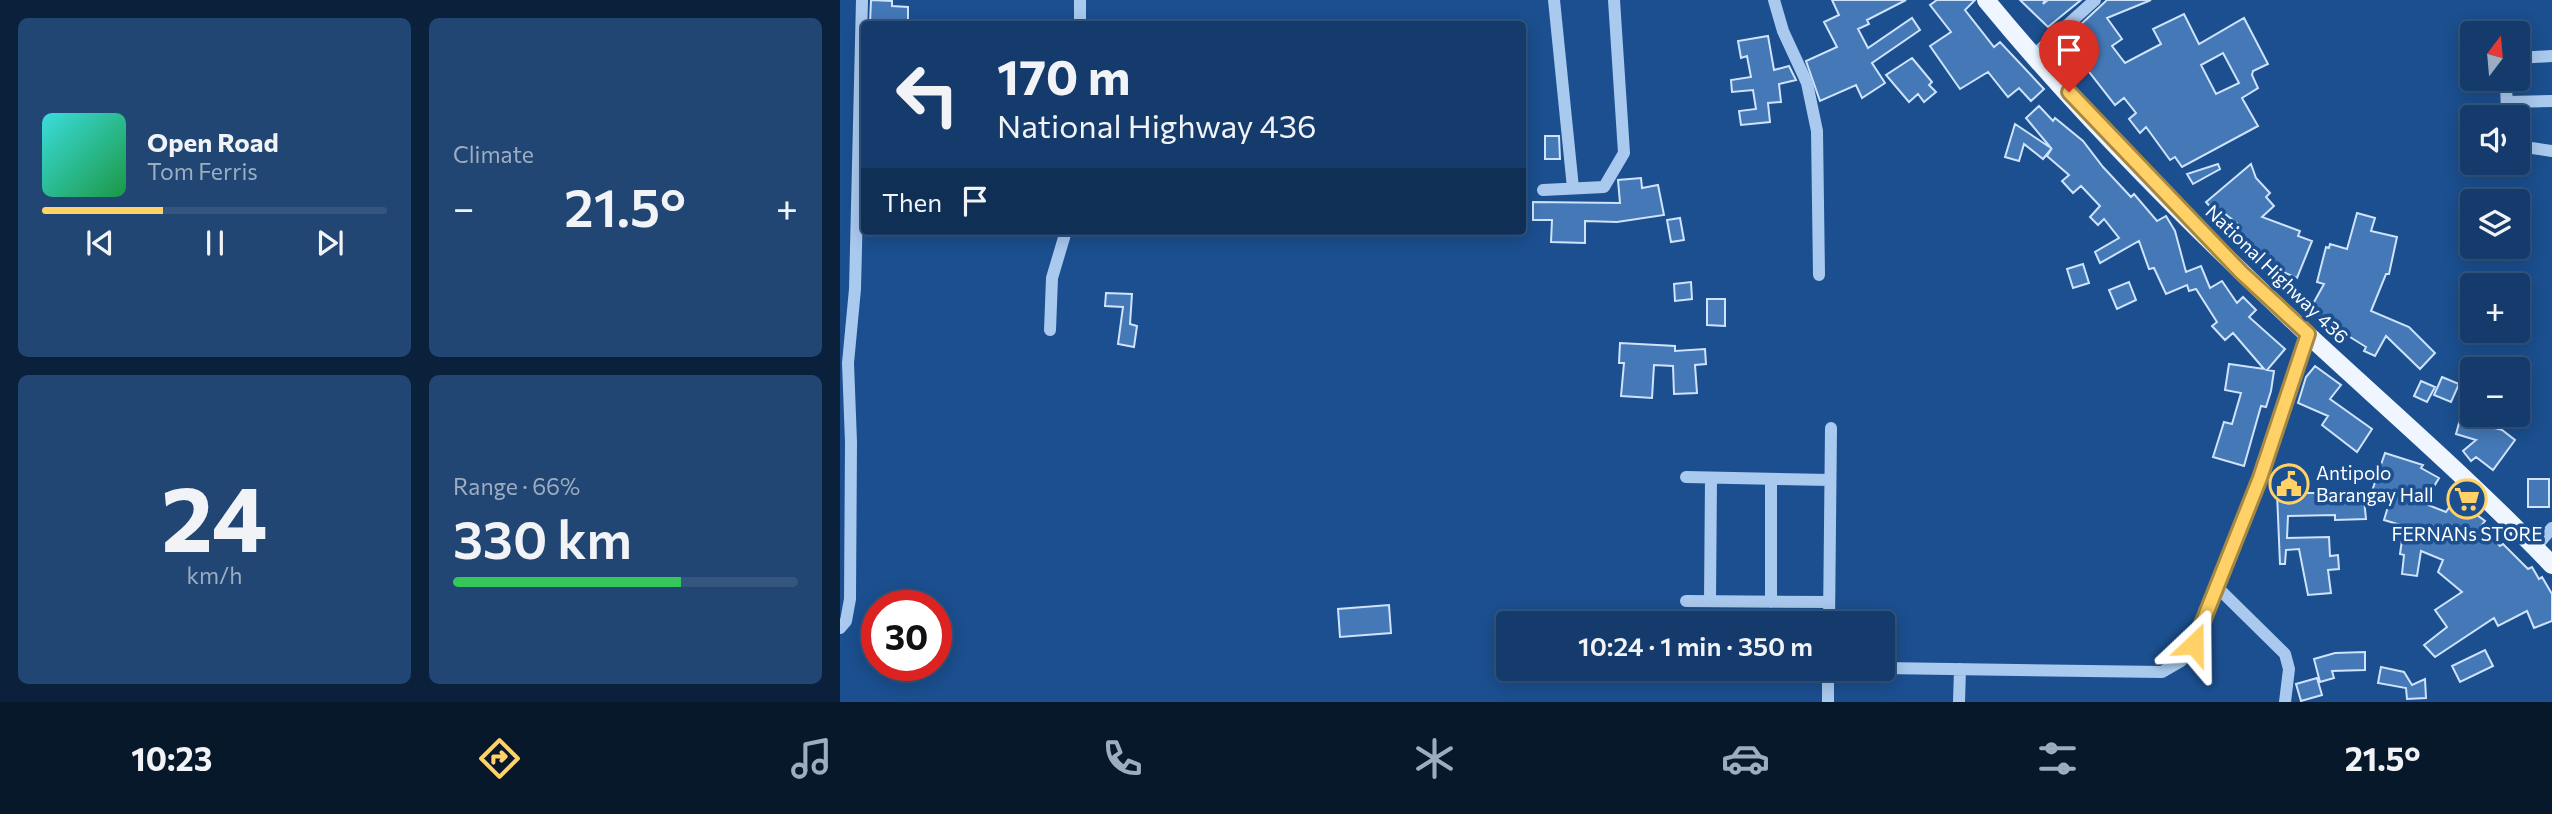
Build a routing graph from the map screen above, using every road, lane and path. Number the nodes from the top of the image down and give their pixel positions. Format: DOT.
graph roads {
  1 [pos="862,0"];
  2 [pos="1080,0"];
  3 [pos="1554,0"];
  4 [pos="1614,0"];
  5 [pos="1774,0"];
  6 [pos="1986,0"];
  7 [pos="2095,0"];
  8 [pos="861,21"];
  9 [pos="1080,21"];
  10 [pos="861,41"];
  11 [pos="2035,54"];
  12 [pos="2552,56"];
  13 [pos="2530,57"];
  14 [pos="2507,91"];
  15 [pos="2552,101"];
  16 [pos="2507,102"];
  17 [pos="2530,148"];
  18 [pos="2552,151"];
  19 [pos="1573,188"];
  20 [pos="1543,190"];
  21 [pos="1065,235"];
  22 [pos="1819,275"];
  23 [pos="1050,330"];
  24 [pos="2308,334"];
  25 [pos="1831,428"];
  26 [pos="1686,477"];
  27 [pos="1711,478"];
  28 [pos="1771,479"];
  29 [pos="1830,481"];
  30 [pos="2552,528"];
  31 [pos="2535,548"];
  32 [pos="2552,565"];
  33 [pos="2218,588"];
  34 [pos="1686,601"];
  35 [pos="1710,601"];
  36 [pos="1771,602"];
  37 [pos="1829,602"];
  38 [pos="1829,611"];
  39 [pos="840,628"];
  40 [pos="1895,668"];
  41 [pos="1960,669"];
  42 [pos="1828,681"];
  43 [pos="1828,702"];
  44 [pos="1959,702"];
  45 [pos="2285,702"];
  1 -- 8 [label="street"];
  2 -- 9 [label="street"];
  3 -- 19 [label="street"];
  4 -- 19 [label="street"];
  5 -- 22 [label="street"];
  6 -- 11 [label="main road, National Highway 436"];
  7 -- 11 [label="street"];
  10 -- 39 [label="street"];
  11 -- 24 [label="main road, National Highway 436"];
  12 -- 13 [label="street"];
  14 -- 16 [label="street"];
  15 -- 16 [label="street"];
  17 -- 18 [label="street"];
  19 -- 20 [label="street"];
  21 -- 23 [label="street"];
  24 -- 31 [label="main road, National Highway 436"];
  24 -- 33 [label="street"];
  25 -- 29 [label="street"];
  26 -- 27 [label="street"];
  27 -- 28 [label="street"];
  27 -- 35 [label="street"];
  28 -- 29 [label="street"];
  28 -- 36 [label="street"];
  29 -- 37 [label="street"];
  30 -- 31 [label="street"];
  31 -- 32 [label="main road, National Highway 436"];
  33 -- 41 [label="street"];
  33 -- 45 [label="street"];
  34 -- 35 [label="street"];
  35 -- 36 [label="street"];
  36 -- 37 [label="street"];
  37 -- 38 [label="street"];
  40 -- 41 [label="street"];
  41 -- 44 [label="street"];
  42 -- 43 [label="street"];
}
